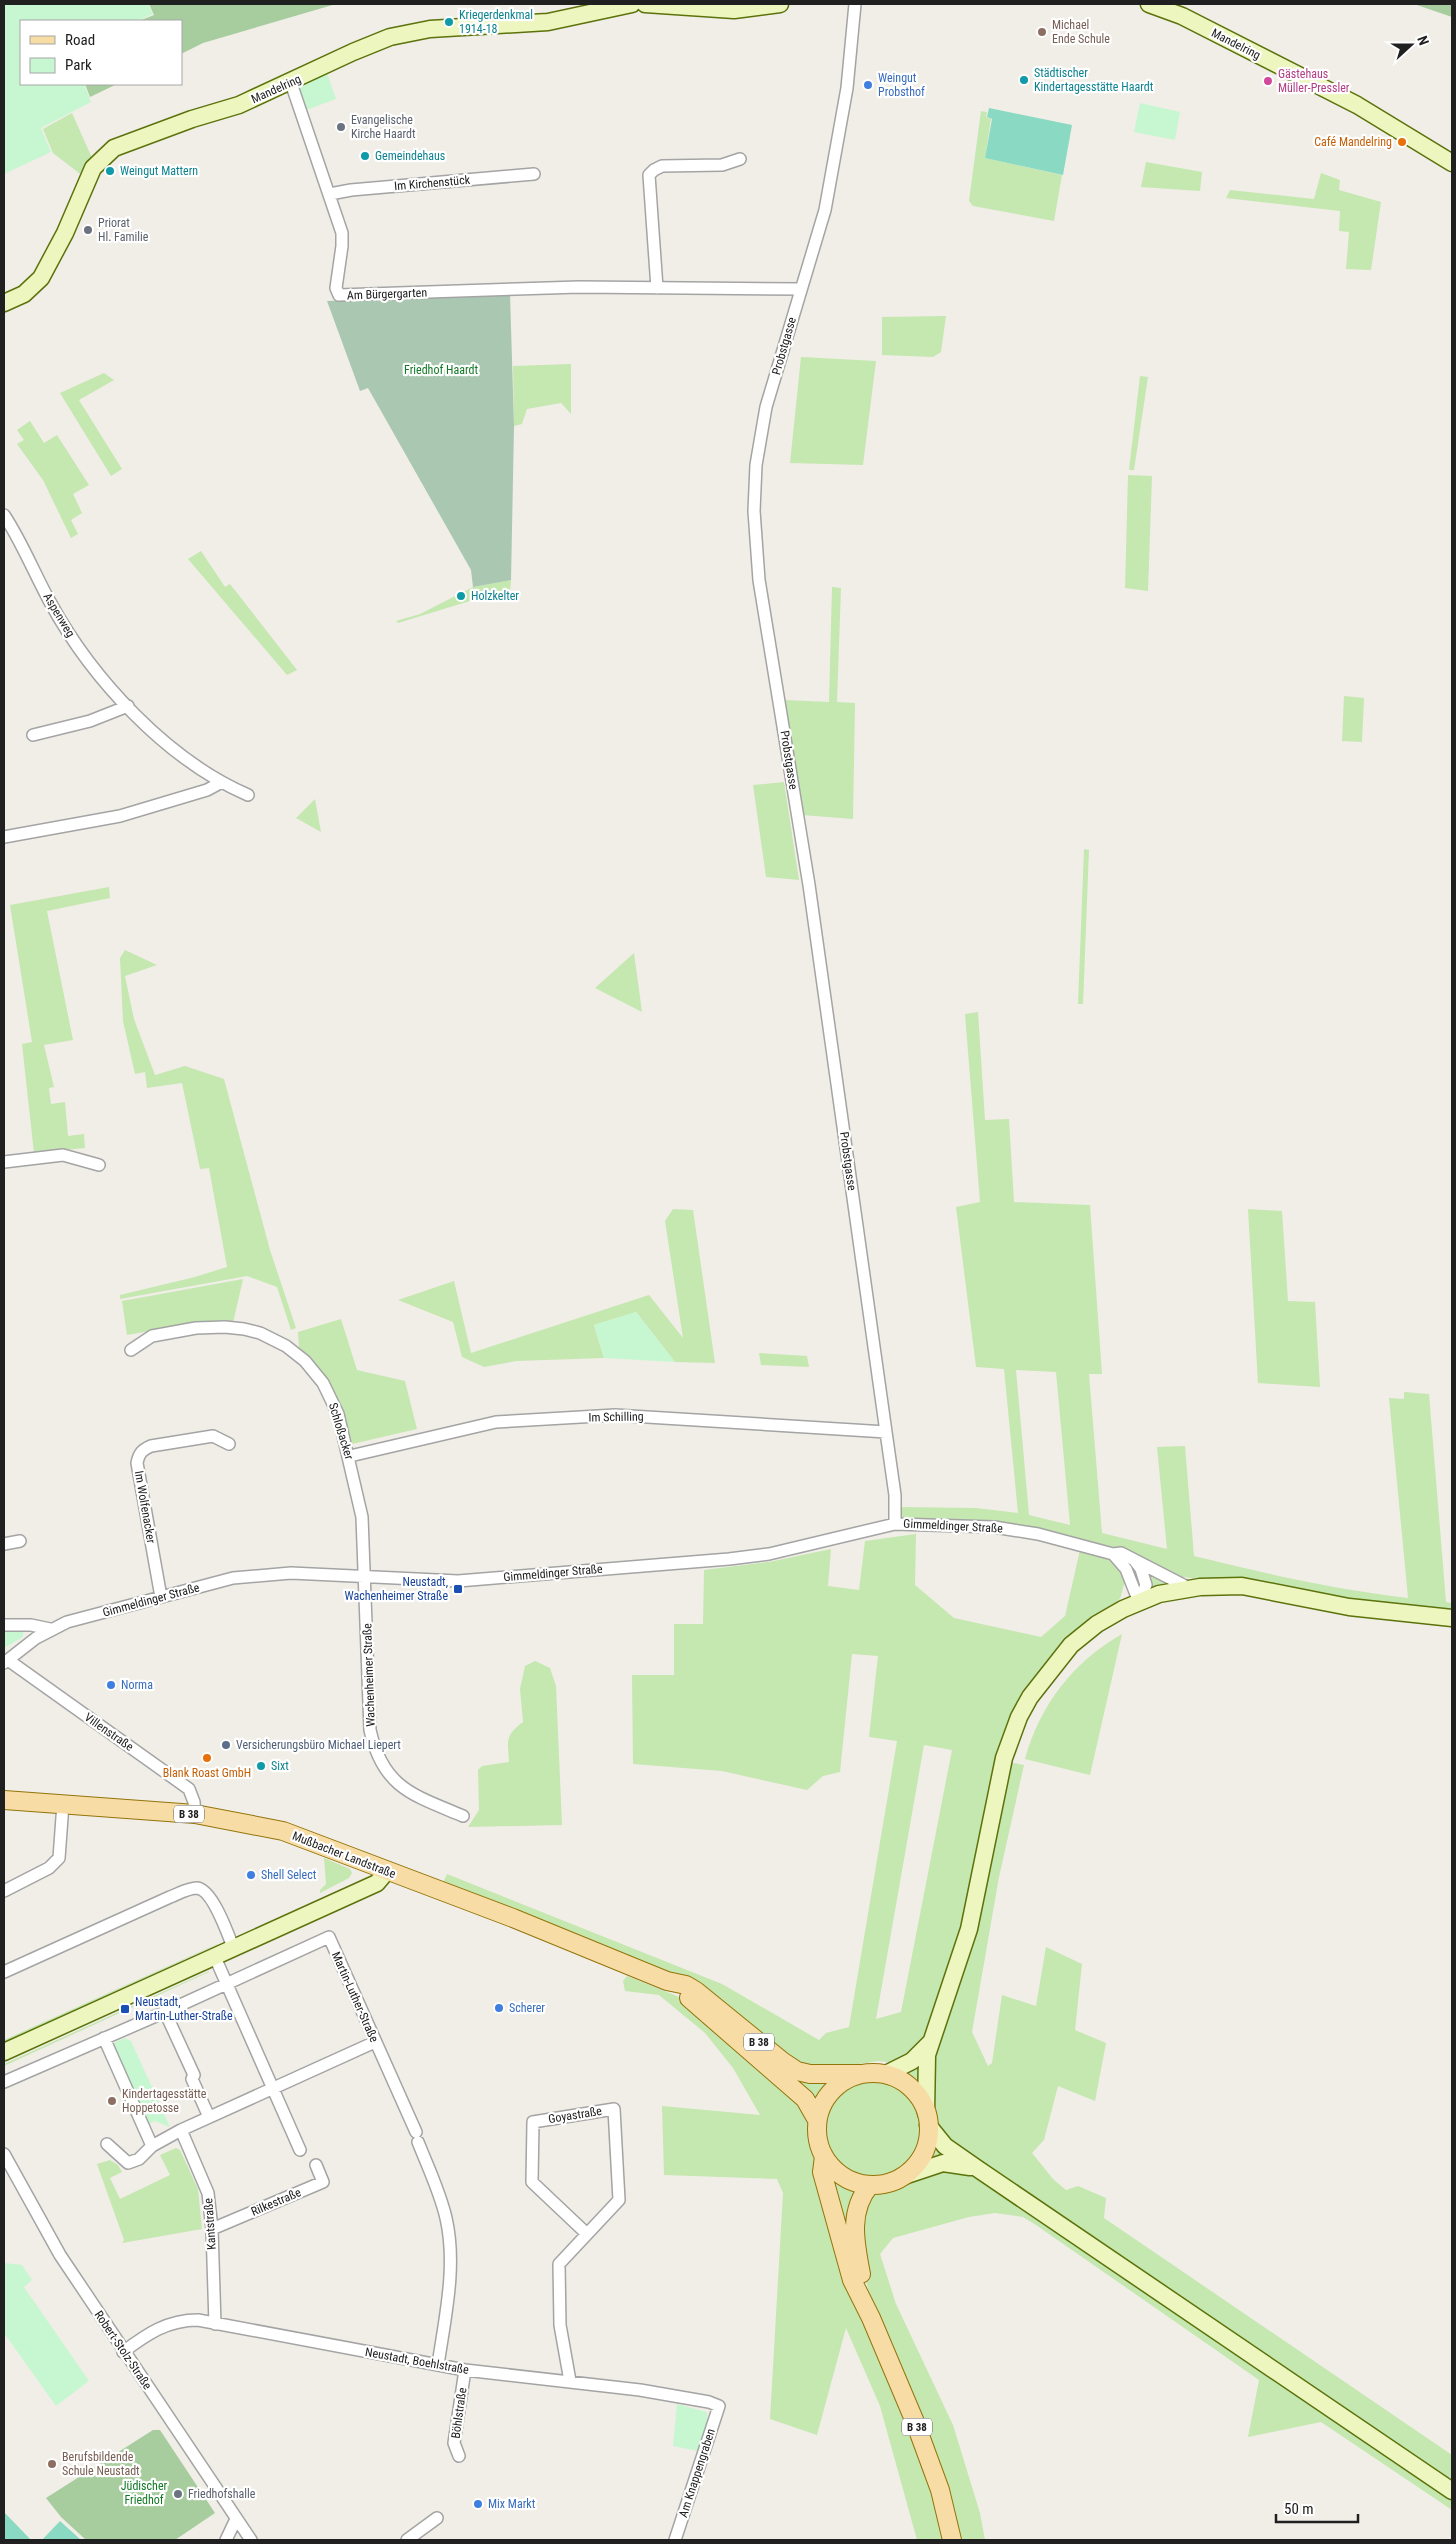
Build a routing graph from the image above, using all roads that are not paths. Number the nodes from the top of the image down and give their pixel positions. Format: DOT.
graph roads {
  1 [pos="632,4"];
  2 [pos="645,4"];
  3 [pos="780,4"];
  4 [pos="855,4"];
  5 [pos="1149,4"];
  6 [pos="291,83"];
  7 [pos="740,159"];
  8 [pos="1452,163"];
  9 [pos="534,174"];
  10 [pos="330,194"];
  11 [pos="657,288"];
  12 [pos="800,289"];
  13 [pos="4,303"];
  14 [pos="4,515"];
  15 [pos="128,706"];
  16 [pos="32,735"];
  17 [pos="220,783"];
  18 [pos="248,795"];
  19 [pos="4,837"];
  20 [pos="4,1162"];
  21 [pos="99,1165"];
  22 [pos="131,1350"];
  23 [pos="886,1432"];
  24 [pos="229,1444"];
  25 [pos="350,1456"];
  26 [pos="895,1524"];
  27 [pos="20,1541"];
  28 [pos="4,1544"];
  29 [pos="1113,1554"];
  30 [pos="1135,1560"];
  31 [pos="365,1576"];
  32 [pos="1189,1588"];
  33 [pos="161,1597"];
  34 [pos="1139,1602"];
  35 [pos="1452,1618"];
  36 [pos="4,1625"];
  37 [pos="50,1629"];
  38 [pos="6,1661"];
  39 [pos="4,1800"];
  40 [pos="63,1804"];
  41 [pos="195,1814"];
  42 [pos="462,1816"];
  43 [pos="387,1871"];
  44 [pos="4,1891"];
  45 [pos="233,1947"];
  46 [pos="214,1955"];
  47 [pos="4,1972"];
  48 [pos="667,1981"];
  49 [pos="226,1983"];
  50 [pos="165,2012"];
  51 [pos="104,2038"];
  52 [pos="375,2042"];
  53 [pos="930,2043"];
  54 [pos="4,2052"];
  55 [pos="860,2074"];
  56 [pos="886,2074"];
  57 [pos="4,2082"];
  58 [pos="274,2087"];
  59 [pos="209,2117"];
  60 [pos="927,2119"];
  61 [pos="818,2120"];
  62 [pos="181,2130"];
  63 [pos="107,2144"];
  64 [pos="152,2146"];
  65 [pos="300,2150"];
  66 [pos="4,2154"];
  67 [pos="824,2156"];
  68 [pos="316,2165"];
  69 [pos="978,2169"];
  70 [pos="901,2177"];
  71 [pos="870,2185"];
  72 [pos="212,2229"];
  73 [pos="587,2234"];
  74 [pos="871,2318"];
  75 [pos="214,2324"];
  76 [pos="123,2352"];
  77 [pos="438,2365"];
  78 [pos="465,2370"];
  79 [pos="570,2381"];
  80 [pos="719,2406"];
  81 [pos="459,2456"];
  82 [pos="1452,2491"];
  83 [pos="437,2518"];
  84 [pos="236,2519"];
  85 [pos="226,2540"];
  86 [pos="252,2540"];
  87 [pos="408,2540"];
  88 [pos="675,2540"];
  89 [pos="952,2540"];
  1 -- 6 [label="street, Mandelring"];
  2 -- 3 [label="street"];
  4 -- 12 [label="street, Probstgasse"];
  5 -- 8 [label="street, Mandelring"];
  6 -- 10 [label="street, Am Bürgergarten"];
  6 -- 13 [label="street, Mandelring"];
  7 -- 11 [label="street"];
  9 -- 10 [label="street, Im Kirchenstück"];
  10 -- 11 [label="street, Am Bürgergarten"];
  11 -- 12 [label="street, Am Bürgergarten"];
  12 -- 23 [label="street, Probstgasse"];
  14 -- 15 [label="street, Aspenweg"];
  15 -- 16 [label="street"];
  15 -- 17 [label="street, Aspenweg"];
  17 -- 18 [label="street, Aspenweg"];
  17 -- 19 [label="street"];
  20 -- 21 [label="street"];
  22 -- 25 [label="street, Schloßacker"];
  23 -- 25 [label="street, Im Schilling"];
  23 -- 26 [label="street, Probstgasse"];
  24 -- 33 [label="street, Im Wolfenacker"];
  25 -- 31 [label="street, Schloßacker"];
  26 -- 29 [label="street, Gimmeldinger Straße"];
  26 -- 31 [label="street, Gimmeldinger Straße"];
  27 -- 28 [label="street"];
  29 -- 30 [label="street, Gimmeldinger Straße"];
  29 -- 34 [label="street"];
  30 -- 32 [label="street, Gimmeldinger Straße"];
  30 -- 34 [label="street"];
  31 -- 33 [label="street, Gimmeldinger Straße"];
  31 -- 42 [label="street, Wachenheimer Straße"];
  32 -- 34 [label="street"];
  32 -- 35 [label="street"];
  33 -- 37 [label="street, Gimmeldinger Straße"];
  34 -- 53 [label="street"];
  36 -- 37 [label="street"];
  37 -- 38 [label="street, Gimmeldinger Straße"];
  38 -- 41 [label="street, Villenstraße"];
  39 -- 40 [label="main road, Mußbacher Landstraße / B 38"];
  40 -- 41 [label="main road, Mußbacher Landstraße / B 38"];
  40 -- 44 [label="street"];
  41 -- 43 [label="main road, Mußbacher Landstraße / B 38"];
  43 -- 45 [label="street"];
  43 -- 48 [label="main road, Mußbacher Landstraße / B 38"];
  45 -- 46 [label="street"];
  45 -- 47 [label="street"];
  46 -- 49 [label="street"];
  46 -- 54 [label="street"];
  48 -- 55 [label="main road, B 38"];
  48 -- 61 [label="main road, B 38"];
  49 -- 50 [label="street, Martin-Luther-Straße"];
  49 -- 52 [label="street, Martin-Luther-Straße"];
  49 -- 58 [label="street"];
  50 -- 51 [label="street, Martin-Luther-Straße"];
  50 -- 59 [label="street"];
  51 -- 57 [label="street, Martin-Luther-Straße"];
  51 -- 64 [label="street"];
  52 -- 58 [label="street"];
  52 -- 77 [label="street, Martin-Luther-Straße"];
  53 -- 56 [label="street"];
  53 -- 60 [label="street"];
  55 -- 56 [label="main road"];
  55 -- 61 [label="main road"];
  56 -- 60 [label="main road"];
  58 -- 59 [label="street"];
  58 -- 65 [label="street"];
  59 -- 62 [label="street"];
  60 -- 69 [label="street"];
  60 -- 70 [label="main road"];
  61 -- 67 [label="main road"];
  62 -- 64 [label="street"];
  62 -- 72 [label="street, Kantstraße"];
  63 -- 64 [label="street"];
  66 -- 76 [label="street, Robert-Stolz-Straße"];
  67 -- 71 [label="main road"];
  67 -- 74 [label="main road, B 38"];
  68 -- 72 [label="street, Rilkestraße"];
  69 -- 70 [label="street"];
  69 -- 82 [label="street"];
  70 -- 71 [label="main road"];
  71 -- 74 [label="main road, B 38"];
  72 -- 75 [label="street, Kantstraße"];
  73 -- 73 [label="street, Goyastraße"];
  73 -- 79 [label="street, Goyastraße"];
  74 -- 89 [label="main road, B 38"];
  75 -- 76 [label="street, Neustadt, Boehlstraße"];
  75 -- 77 [label="street, Neustadt, Boehlstraße"];
  76 -- 84 [label="street, Robert-Stolz-Straße"];
  77 -- 78 [label="street, Neustadt, Boehlstraße"];
  78 -- 79 [label="street, Neustadt, Boehlstraße"];
  78 -- 81 [label="street, Böhlstraße"];
  79 -- 80 [label="street, Neustadt, Boehlstraße"];
  80 -- 88 [label="street, Am Knappengraben"];
  83 -- 87 [label="street"];
  84 -- 85 [label="street"];
  84 -- 86 [label="street, Robert-Stolz-Straße"];
}
